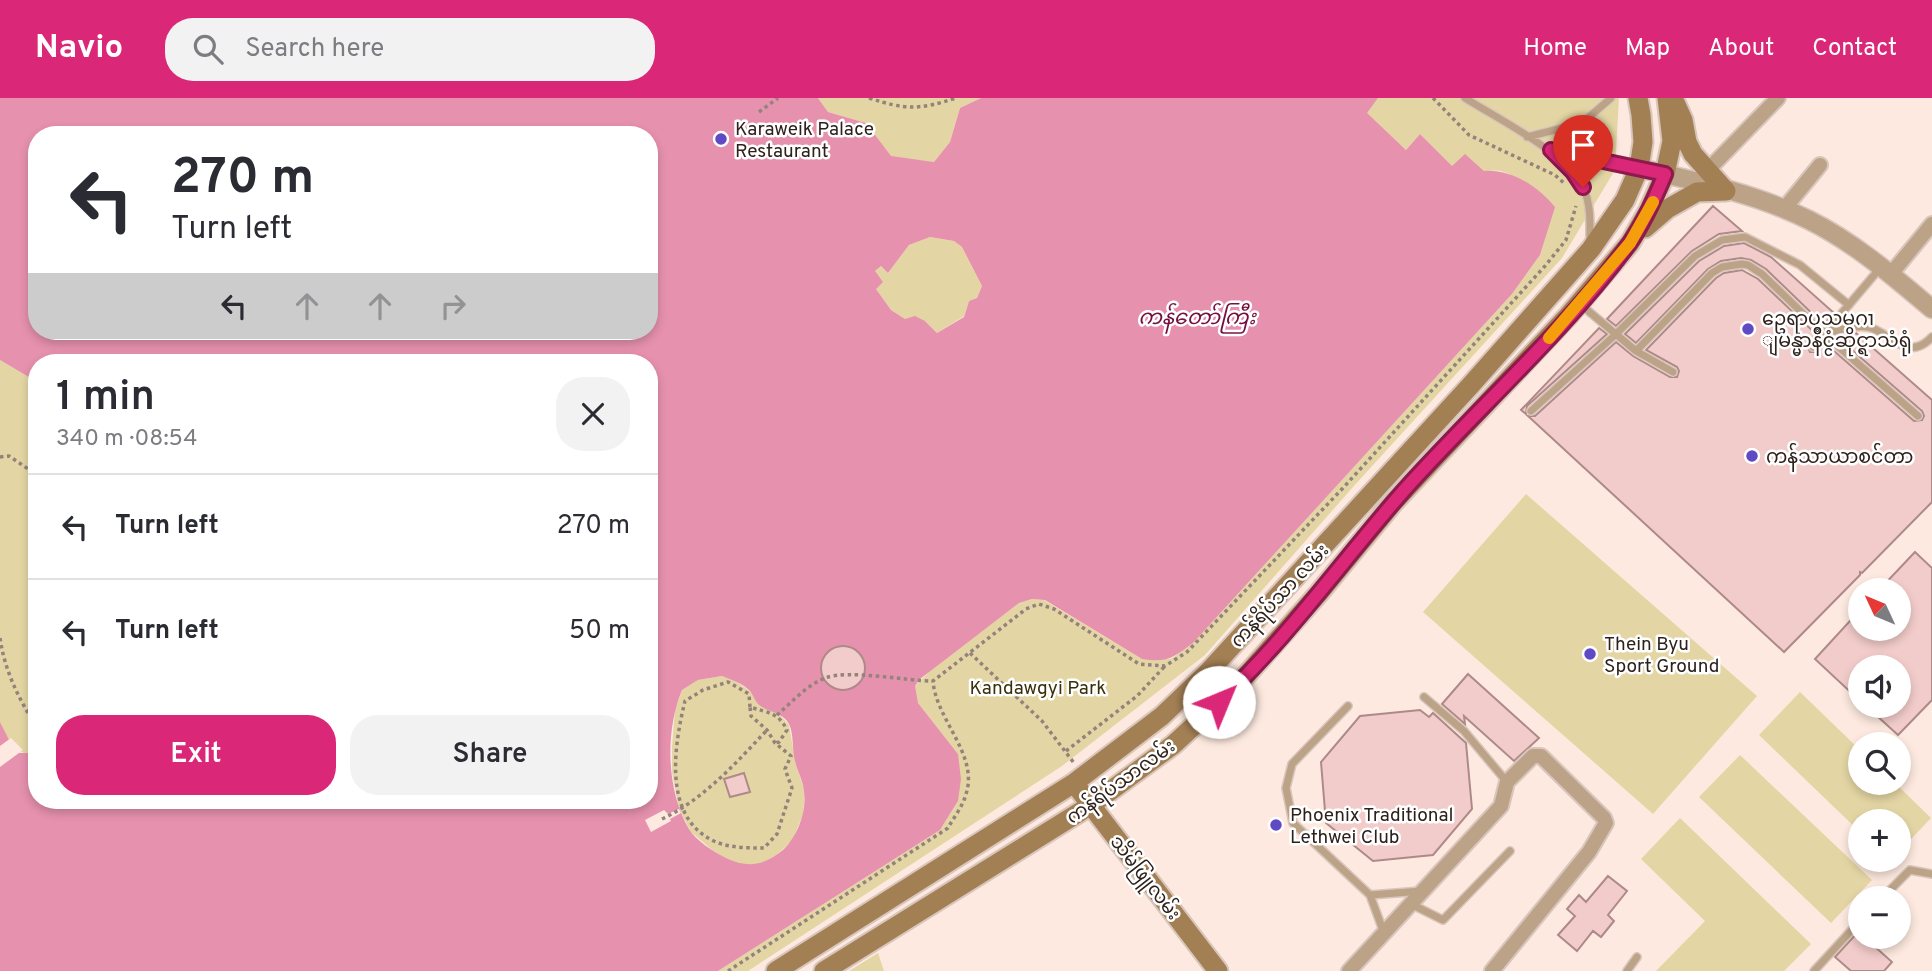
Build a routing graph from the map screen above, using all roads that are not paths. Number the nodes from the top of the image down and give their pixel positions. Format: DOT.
graph roads {
  1 [pos="1465,98"];
  2 [pos="1611,98"];
  3 [pos="1638,98"];
  4 [pos="1667,98"];
  5 [pos="1673,98"];
  6 [pos="1778,98"];
  7 [pos="1526,137"];
  8 [pos="1551,150"];
  9 [pos="1820,164"];
  10 [pos="1639,168"];
  11 [pos="1708,170"];
  12 [pos="1665,174"];
  13 [pos="1726,191"];
  14 [pos="1784,209"];
  15 [pos="1932,224"];
  16 [pos="1630,243"];
  17 [pos="1591,249"];
  18 [pos="1886,270"];
  19 [pos="1580,304"];
  20 [pos="1849,305"];
  21 [pos="1932,309"];
  22 [pos="1824,334"];
  23 [pos="1615,335"];
  24 [pos="1932,337"];
  25 [pos="1814,347"];
  26 [pos="1636,351"];
  27 [pos="1673,372"];
  28 [pos="1531,411"];
  29 [pos="1918,415"];
  30 [pos="1424,697"];
  31 [pos="1348,706"];
  32 [pos="1507,782"];
  33 [pos="1074,783"];
  34 [pos="1091,805"];
  35 [pos="1510,851"];
  36 [pos="1932,874"];
  37 [pos="1894,886"];
  38 [pos="1423,891"];
  39 [pos="1370,895"];
  40 [pos="1411,904"];
  41 [pos="1384,933"];
  42 [pos="1848,934"];
  43 [pos="1637,957"];
  44 [pos="776,971"];
  45 [pos="824,971"];
  46 [pos="1218,971"];
  47 [pos="1349,971"];
  48 [pos="1492,971"];
  49 [pos="1627,971"];
  50 [pos="1814,971"];
  1 -- 7 [label="lane"];
  2 -- 7 [label="lane"];
  3 -- 10 [label="main road, ကန်ရိပ်သာ လမ်း"];
  4 -- 12 [label="main road, ကန်ရိပ်သာလမ်း"];
  5 -- 11 [label="main road"];
  6 -- 11 [label="street"];
  7 -- 8 [label="lane"];
  8 -- 10 [label="lane"];
  8 -- 17 [label="lane"];
  9 -- 14 [label="street"];
  10 -- 12 [label="street"];
  10 -- 17 [label="main road, ကန်ရိပ်သာ လမ်း"];
  11 -- 13 [label="main road"];
  12 -- 13 [label="street"];
  12 -- 16 [label="main road, ကန်ရိပ်သာလမ်း"];
  13 -- 14 [label="street"];
  13 -- 16 [label="main road"];
  14 -- 18 [label="street"];
  15 -- 18 [label="street"];
  16 -- 19 [label="main road, ကန်ရိပ်သာလမ်း"];
  17 -- 33 [label="main road, ကန်ရိပ်သာ လမ်း"];
  18 -- 20 [label="lane"];
  18 -- 21 [label="street"];
  19 -- 23 [label="lane"];
  19 -- 34 [label="main road, ကန်ရိပ်သာလမ်း"];
  20 -- 22 [label="lane"];
  20 -- 23 [label="lane"];
  22 -- 24 [label="lane"];
  22 -- 25 [label="lane"];
  22 -- 26 [label="lane"];
  22 -- 29 [label="lane"];
  23 -- 26 [label="lane"];
  23 -- 28 [label="lane"];
  26 -- 27 [label="lane"];
  30 -- 32 [label="lane"];
  31 -- 39 [label="lane"];
  32 -- 38 [label="street"];
  32 -- 48 [label="street"];
  33 -- 34 [label="main road, သိမ်ဖြူလမ်း"];
  33 -- 44 [label="main road, ကန်ရိပ်သာ လမ်း"];
  34 -- 45 [label="main road, ကန်ရိပ်သာလမ်း"];
  34 -- 46 [label="main road, သိမ်ဖြူလမ်း"];
  35 -- 40 [label="lane"];
  36 -- 37 [label="lane"];
  38 -- 39 [label="lane"];
  38 -- 40 [label="street"];
  39 -- 41 [label="lane"];
  40 -- 41 [label="street"];
  41 -- 47 [label="street"];
  42 -- 50 [label="lane"];
  43 -- 49 [label="lane"];
}
